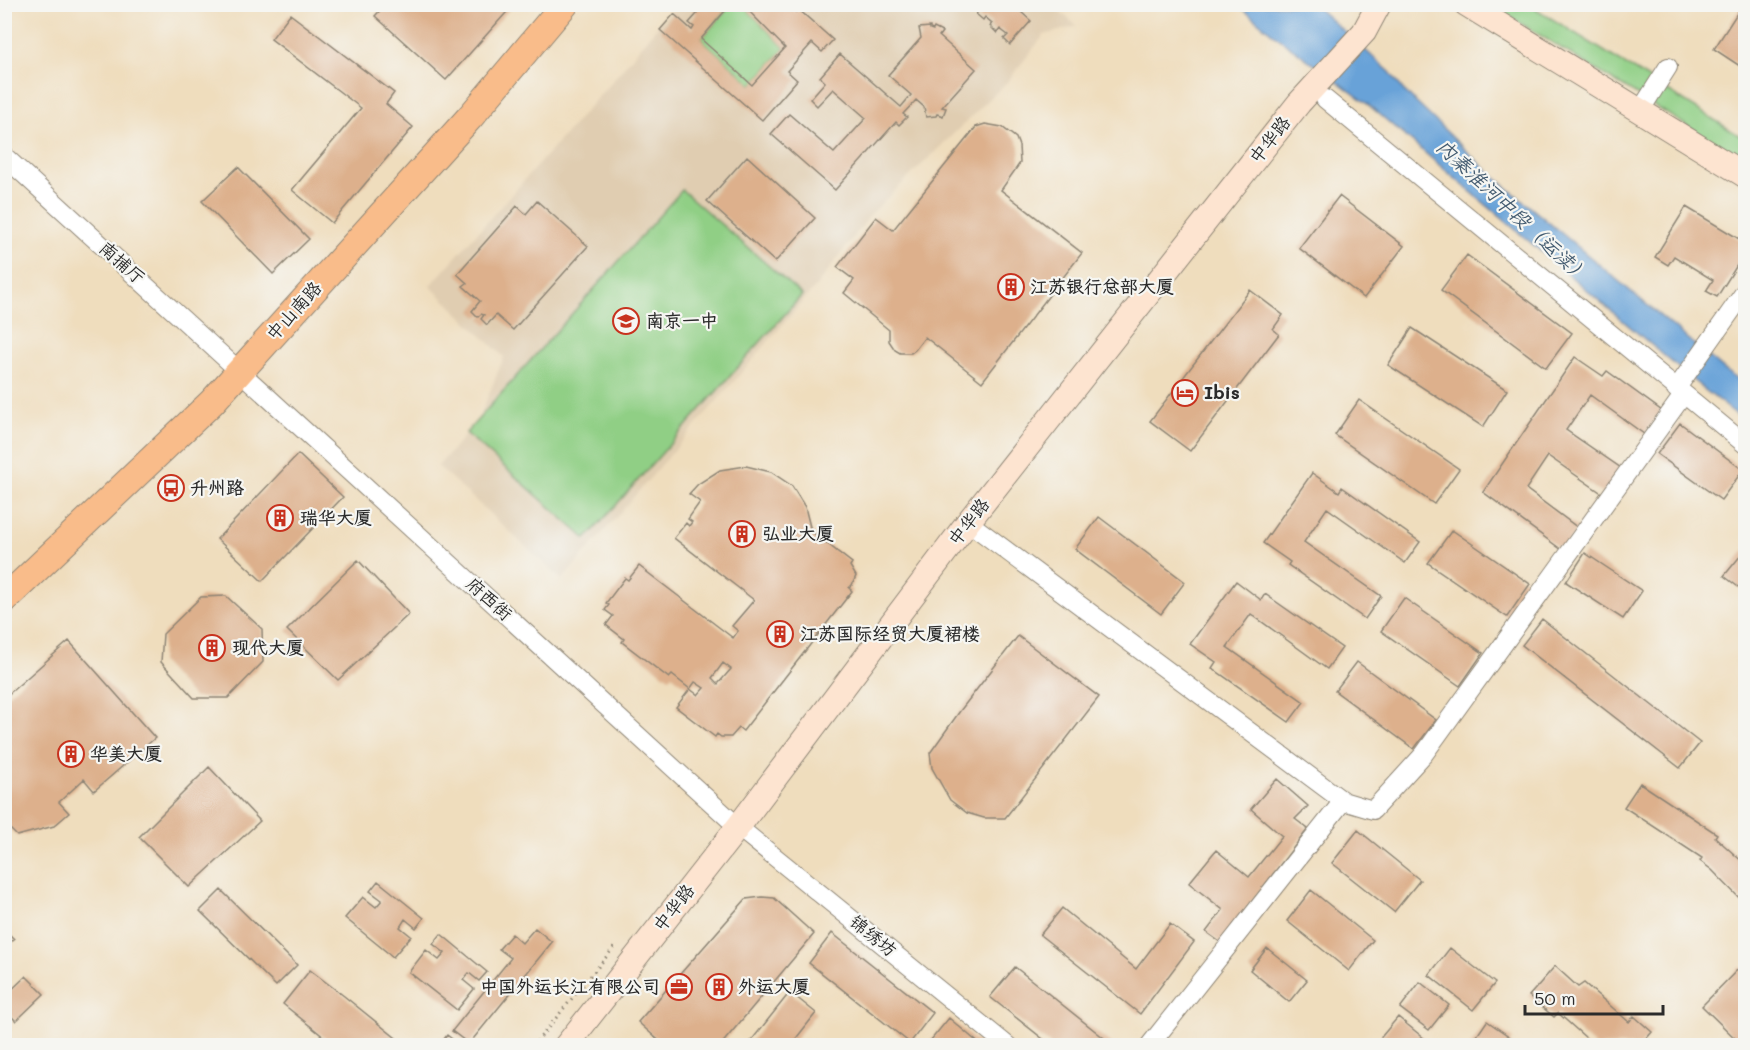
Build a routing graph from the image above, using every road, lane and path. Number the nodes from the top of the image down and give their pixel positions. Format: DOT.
graph roads {
  1 [pos="566,4"];
  2 [pos="1379,4"];
  3 [pos="1466,4"];
  4 [pos="1668,67"];
  5 [pos="1325,99"];
  6 [pos="1640,111"];
  7 [pos="4,156"];
  8 [pos="1746,176"];
  9 [pos="1746,290"];
  10 [pos="240,370"];
  11 [pos="1680,391"];
  12 [pos="1746,445"];
  13 [pos="968,522"];
  14 [pos="4,600"];
  15 [pos="1343,801"];
  16 [pos="738,827"];
  17 [pos="566,1046"];
  18 [pos="1008,1046"];
  19 [pos="1149,1046"];
  1 -- 10 [label="main road, 中山南路"];
  2 -- 13 [label="main road, 中华路"];
  3 -- 6 [label="main road"];
  4 -- 6 [label="street"];
  5 -- 11 [label="street"];
  6 -- 8 [label="main road"];
  7 -- 10 [label="street, 南捕厅"];
  9 -- 11 [label="street"];
  10 -- 14 [label="main road, 中山南路"];
  10 -- 16 [label="street, 府西街"];
  11 -- 12 [label="street"];
  11 -- 15 [label="street"];
  13 -- 15 [label="street"];
  13 -- 16 [label="main road, 中华路"];
  15 -- 19 [label="street"];
  16 -- 17 [label="main road, 中华路"];
  16 -- 18 [label="street, 锦绣坊"];
}
